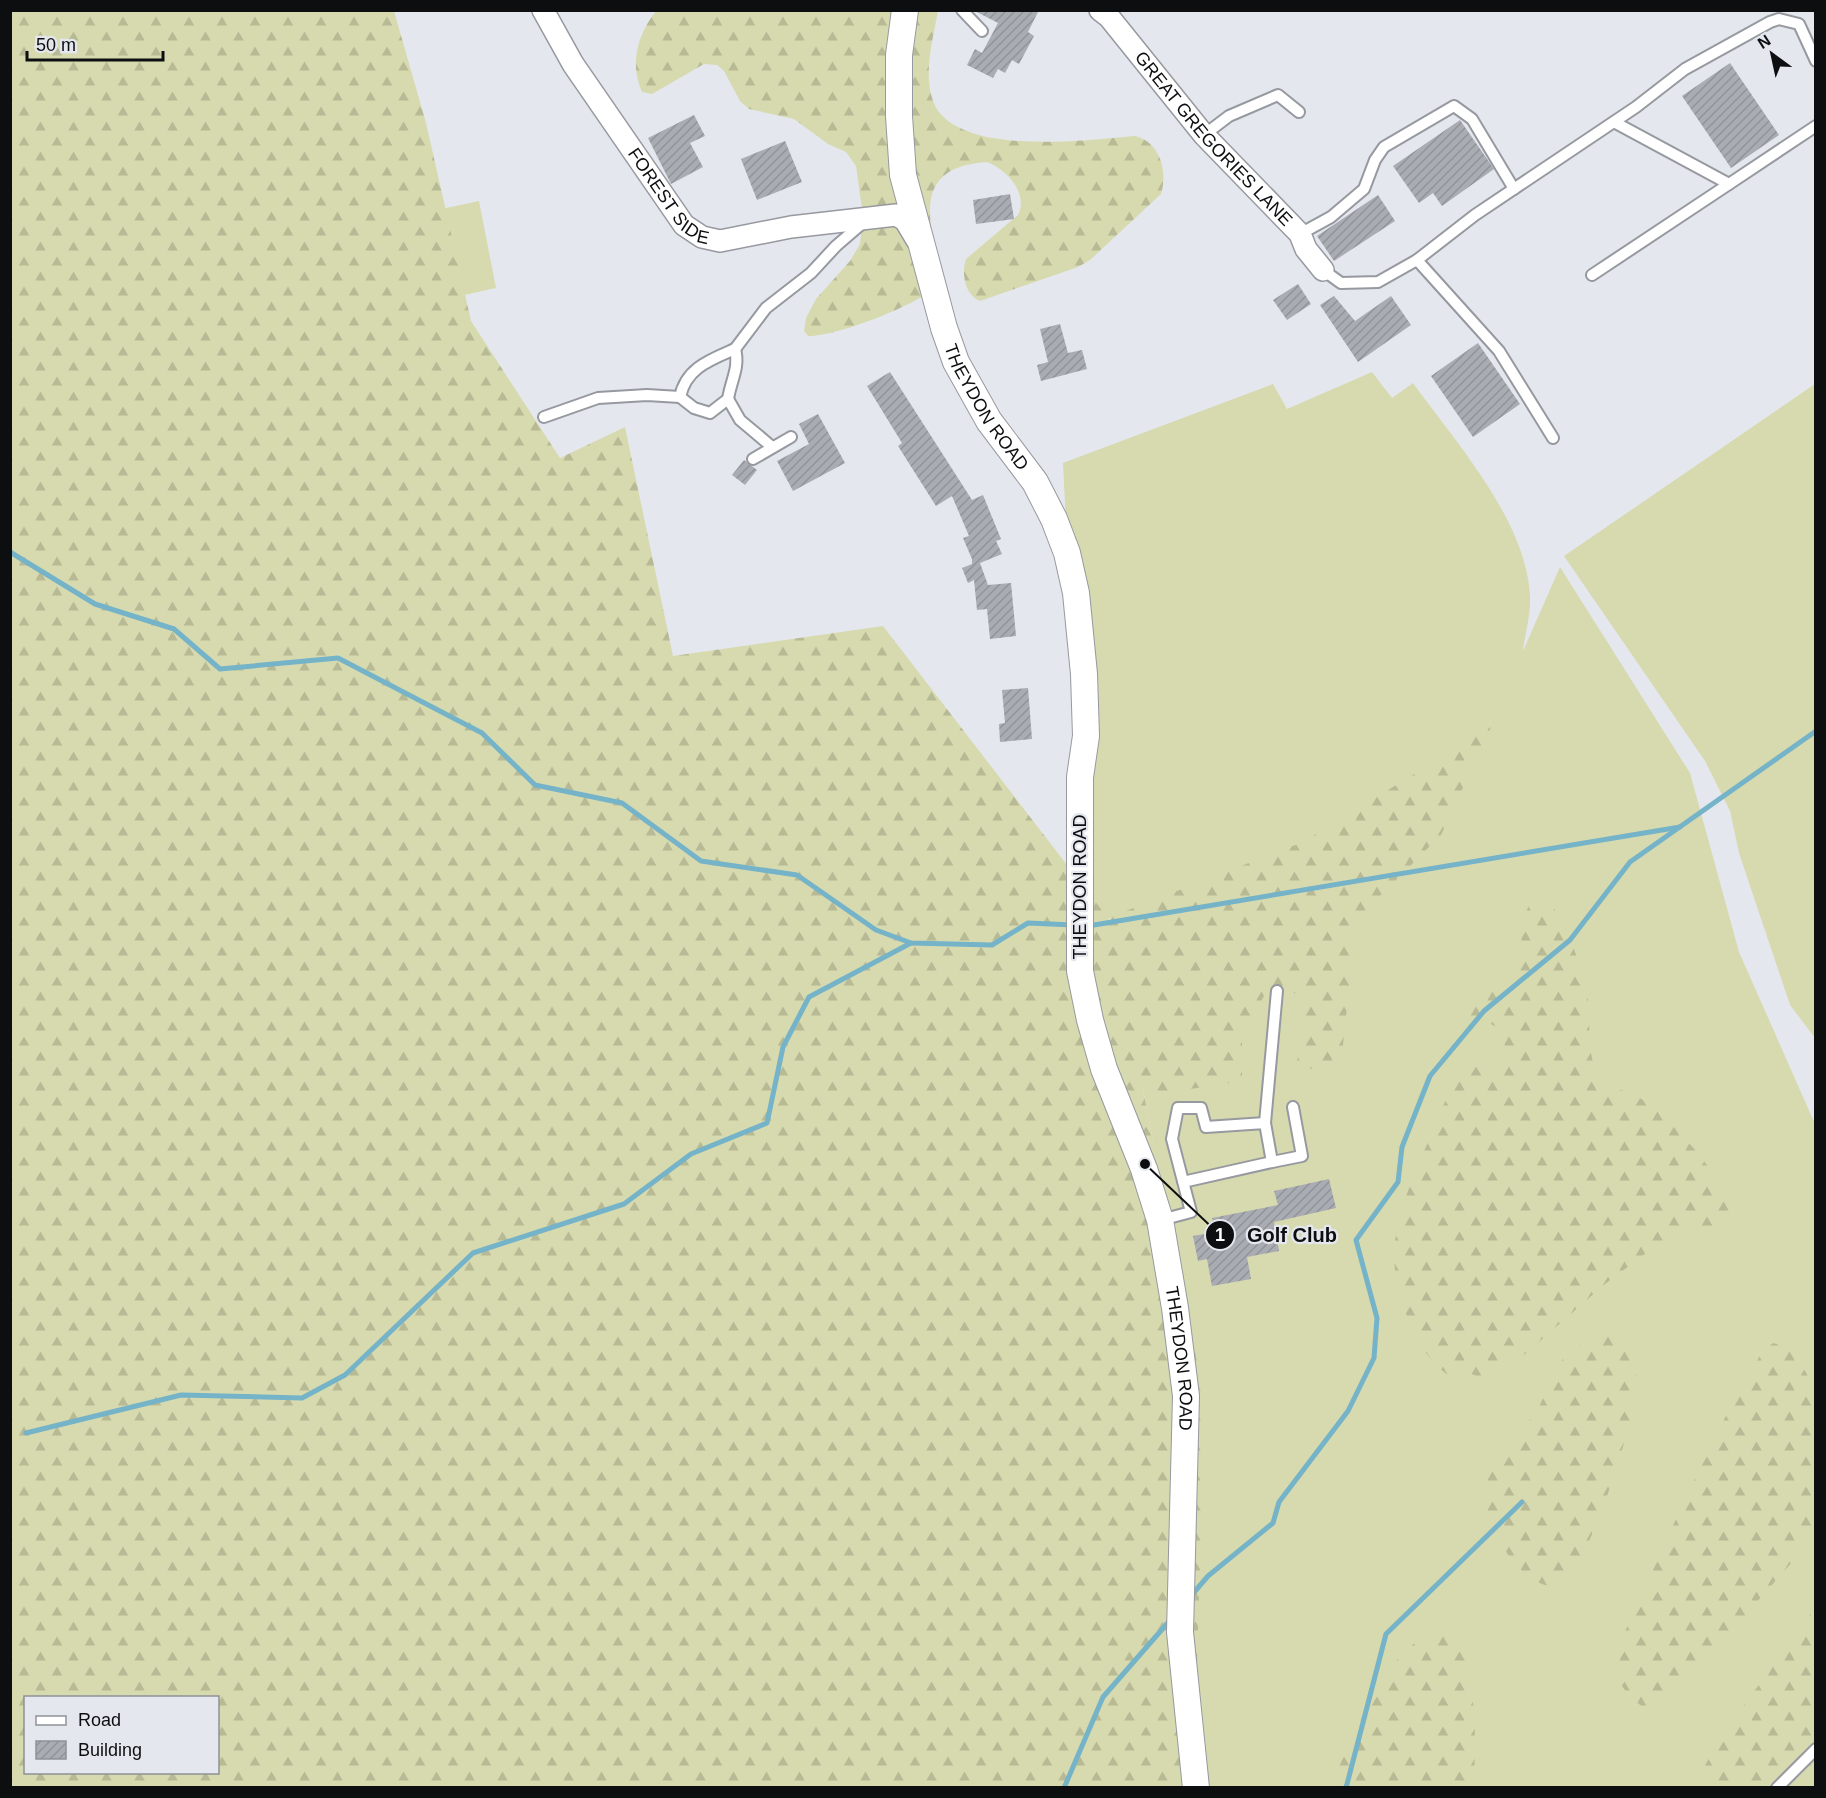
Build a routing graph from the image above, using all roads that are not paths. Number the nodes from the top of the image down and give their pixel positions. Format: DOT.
graph roads {
  1 [pos="543,10"];
  2 [pos="905,10"];
  3 [pos="962,10"];
  4 [pos="1100,10"];
  5 [pos="982,32"];
  6 [pos="1815,61"];
  7 [pos="1299,111"];
  8 [pos="1614,122"];
  9 [pos="1815,126"];
  10 [pos="1204,135"];
  11 [pos="1729,184"];
  12 [pos="1514,189"];
  13 [pos="868,218"];
  14 [pos="1300,234"];
  15 [pos="926,253"];
  16 [pos="1417,260"];
  17 [pos="1323,270"];
  18 [pos="1592,275"];
  19 [pos="735,349"];
  20 [pos="680,397"];
  21 [pos="728,399"];
  22 [pos="544,417"];
  23 [pos="791,437"];
  24 [pos="1553,438"];
  25 [pos="771,446"];
  26 [pos="753,459"];
  27 [pos="1277,991"];
  28 [pos="1293,1107"];
  29 [pos="1265,1123"];
  30 [pos="1272,1162"];
  31 [pos="1183,1182"];
  32 [pos="1160,1220"];
  33 [pos="1815,1749"];
  34 [pos="1196,1788"];
  35 [pos="1777,1788"];
  1 -- 13 [label="street, FOREST SIDE"];
  2 -- 15 [label="street, THEYDON ROAD"];
  3 -- 5 [label="lane"];
  4 -- 10 [label="street, GREAT GREGORIES LANE"];
  6 -- 8 [label="lane"];
  7 -- 10 [label="lane"];
  8 -- 11 [label="lane"];
  8 -- 12 [label="lane"];
  9 -- 11 [label="lane"];
  10 -- 14 [label="street, GREAT GREGORIES LANE"];
  11 -- 18 [label="lane"];
  12 -- 14 [label="lane"];
  12 -- 16 [label="lane"];
  13 -- 15 [label="street, FOREST SIDE"];
  13 -- 19 [label="lane"];
  14 -- 17 [label="street, GREAT GREGORIES LANE"];
  15 -- 32 [label="street, THEYDON ROAD"];
  16 -- 17 [label="lane"];
  16 -- 24 [label="lane"];
  19 -- 20 [label="lane"];
  19 -- 21 [label="lane"];
  20 -- 21 [label="lane"];
  20 -- 22 [label="lane"];
  21 -- 25 [label="lane"];
  23 -- 25 [label="lane"];
  25 -- 26 [label="lane"];
  27 -- 29 [label="lane"];
  28 -- 30 [label="lane"];
  29 -- 30 [label="lane"];
  29 -- 31 [label="lane"];
  30 -- 31 [label="lane"];
  31 -- 32 [label="lane"];
  32 -- 34 [label="street, THEYDON ROAD"];
  33 -- 35 [label="lane"];
}
